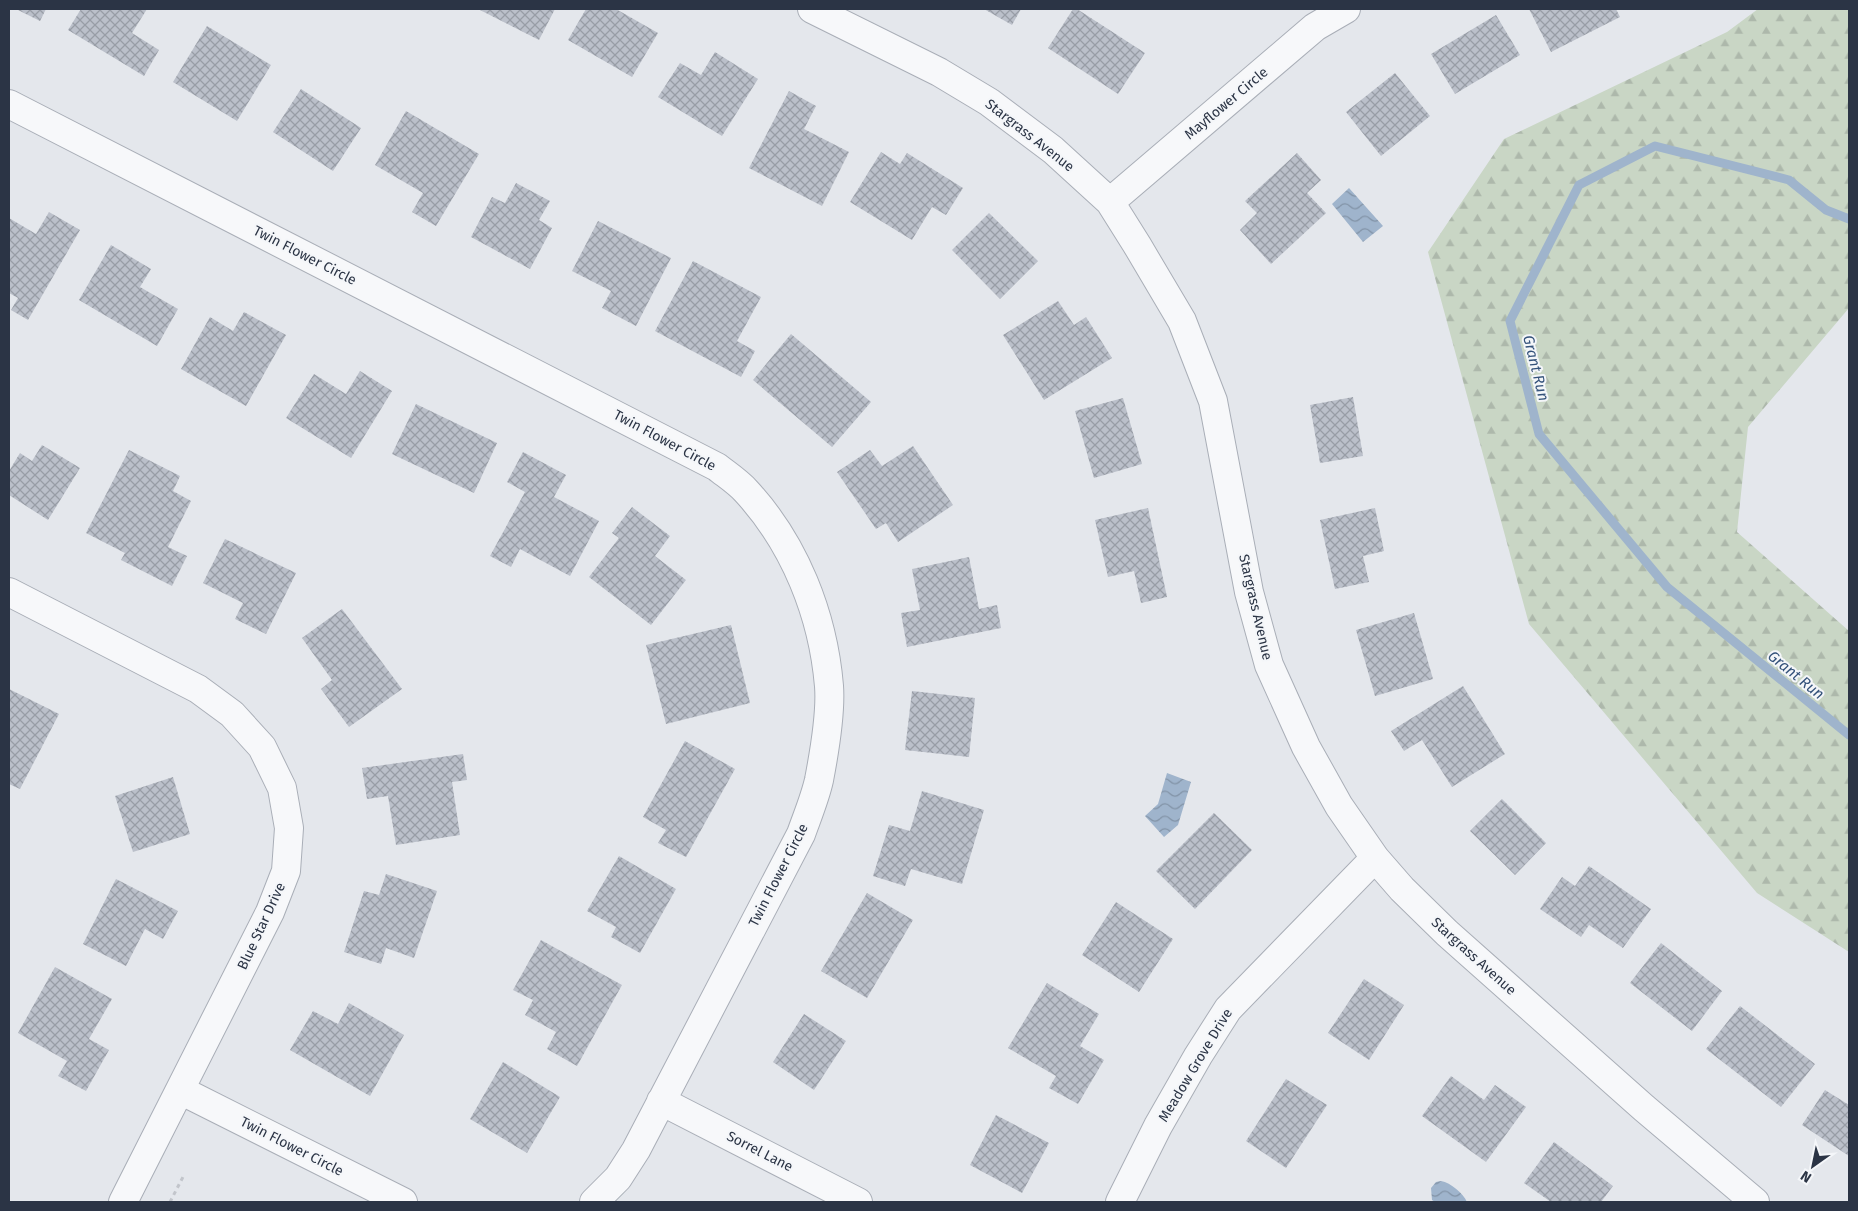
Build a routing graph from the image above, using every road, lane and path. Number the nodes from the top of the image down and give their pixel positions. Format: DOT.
graph roads {
  1 [pos="812,9"];
  2 [pos="1346,9"];
  3 [pos="9,104"];
  4 [pos="1110,202"];
  5 [pos="9,592"];
  6 [pos="1375,858"];
  7 [pos="180,1090"];
  8 [pos="661,1101"];
  9 [pos="184,1175"];
  10 [pos="123,1202"];
  11 [pos="170,1202"];
  12 [pos="403,1202"];
  13 [pos="594,1202"];
  14 [pos="858,1202"];
  15 [pos="1120,1202"];
  16 [pos="1755,1202"];
  1 -- 4 [label="street, Stargrass Avenue"];
  2 -- 4 [label="street, Mayflower Circle"];
  3 -- 8 [label="street, Twin Flower Circle"];
  4 -- 6 [label="street, Stargrass Avenue"];
  5 -- 7 [label="street, Blue Star Drive"];
  6 -- 15 [label="street, Meadow Grove Drive"];
  6 -- 16 [label="street, Stargrass Avenue"];
  7 -- 10 [label="street, Blue Star Drive"];
  7 -- 12 [label="street, Twin Flower Circle"];
  8 -- 13 [label="street, Twin Flower Circle"];
  8 -- 14 [label="street, Sorrel Lane"];
  9 -- 11 [label="path"];
}
